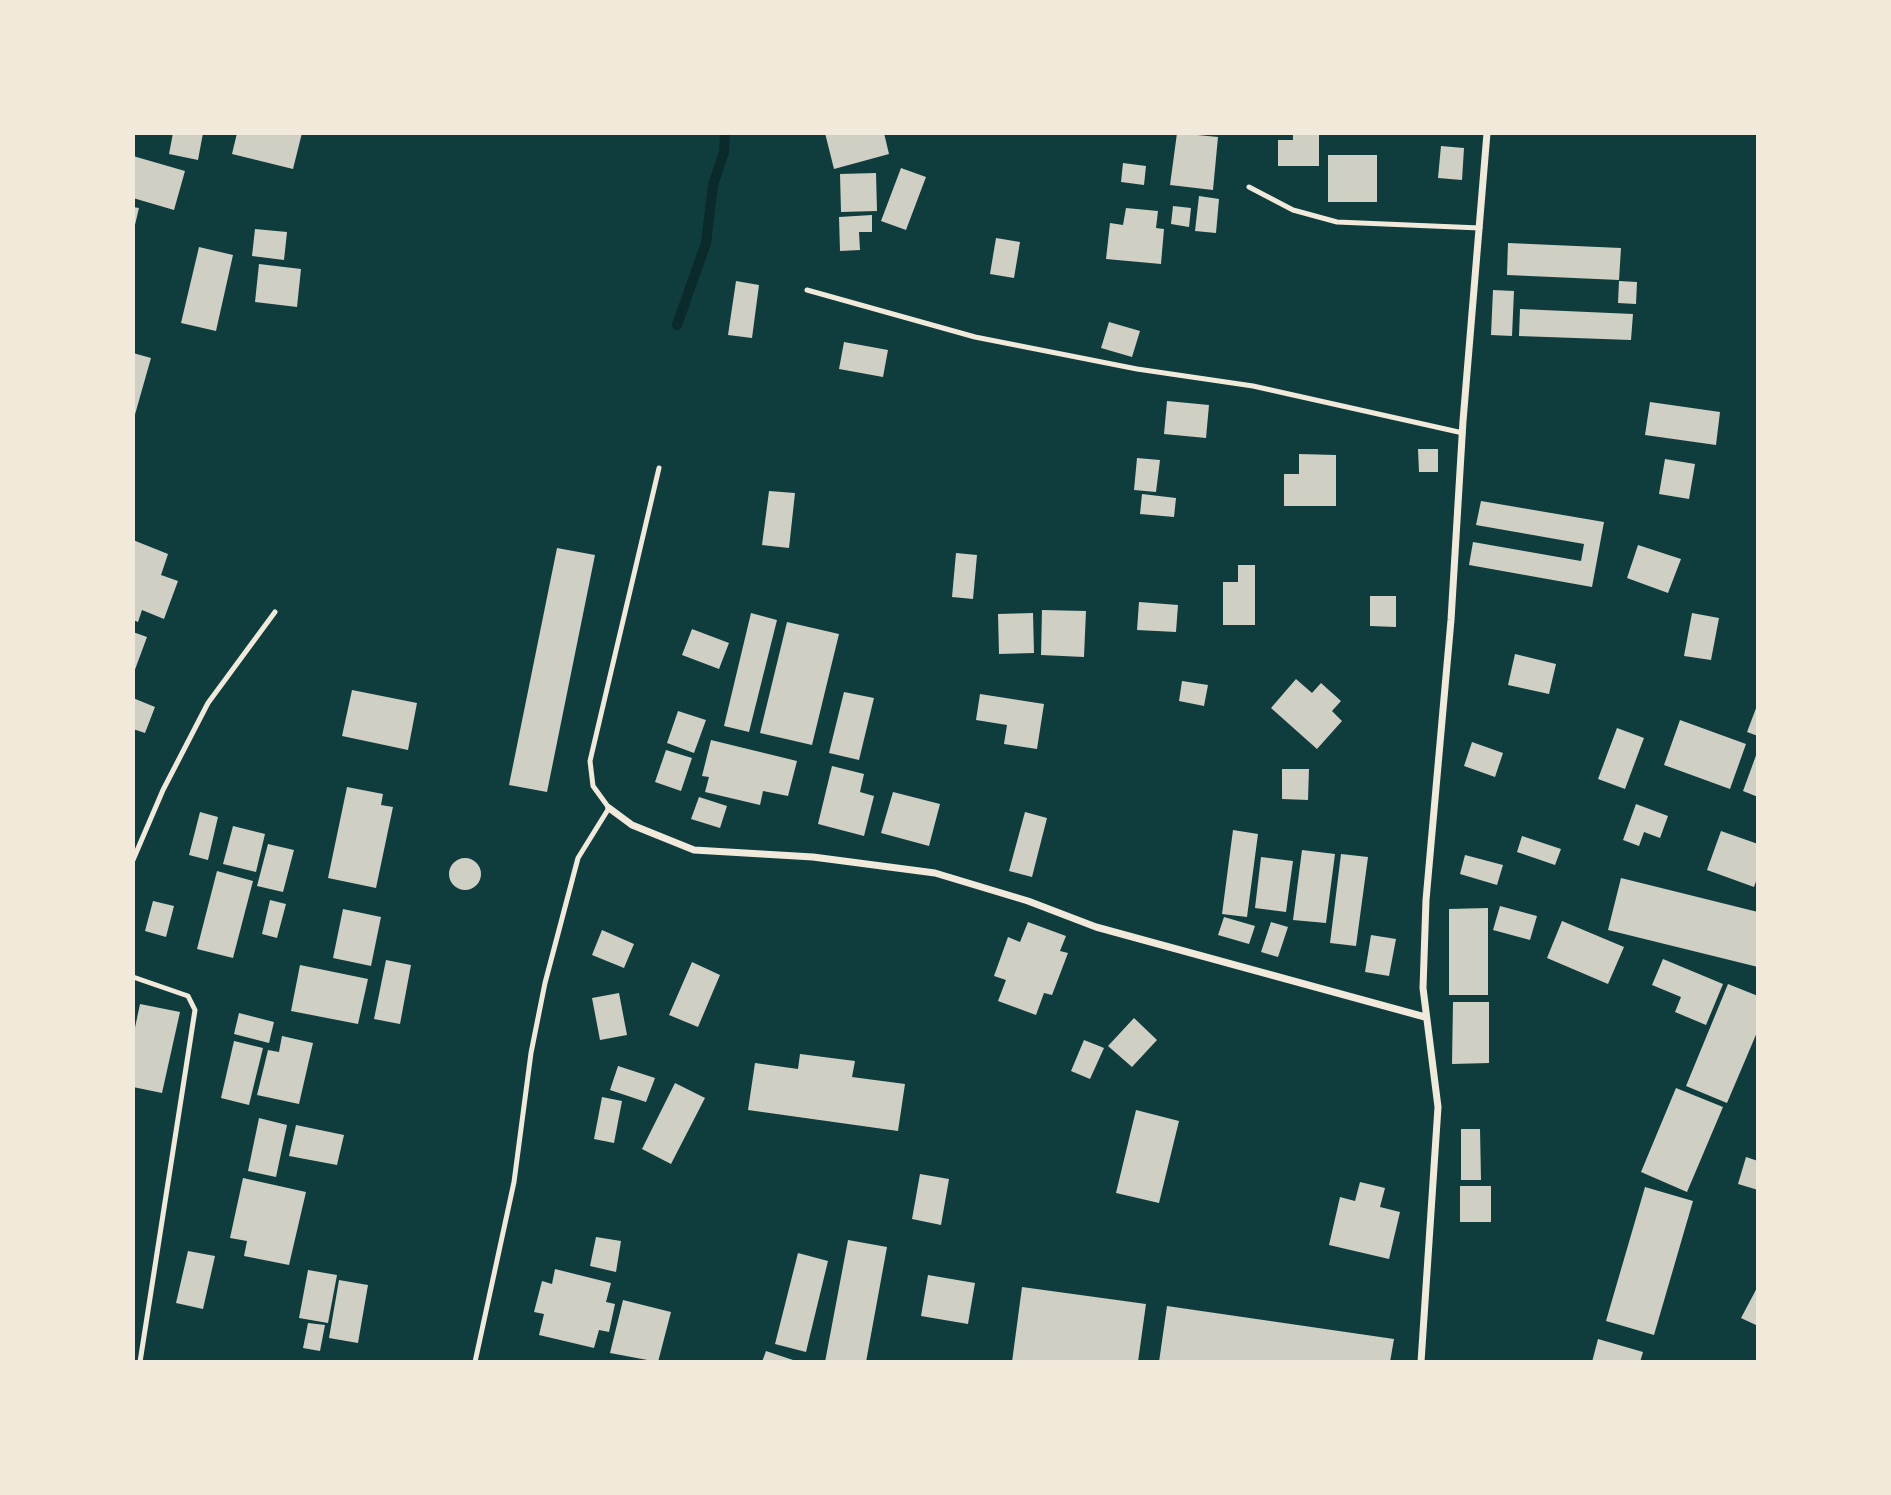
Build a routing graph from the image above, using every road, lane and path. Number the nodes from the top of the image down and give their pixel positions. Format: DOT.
graph roads {
  1 [pos="1487,133"];
  2 [pos="1249,187"];
  3 [pos="1480,228"];
  4 [pos="807,290"];
  5 [pos="1462,433"];
  6 [pos="659,468"];
  7 [pos="275,612"];
  8 [pos="609,808"];
  9 [pos="133,860"];
  10 [pos="133,976"];
  11 [pos="1425,1017"];
  12 [pos="141,1362"];
  13 [pos="475,1362"];
  14 [pos="1422,1362"];
  1 -- 3 [label="street"];
  2 -- 3 [label="lane"];
  3 -- 5 [label="street"];
  4 -- 5 [label="lane"];
  5 -- 11 [label="street"];
  6 -- 8 [label="lane"];
  7 -- 9 [label="lane"];
  8 -- 11 [label="street"];
  8 -- 13 [label="lane"];
  10 -- 12 [label="lane"];
  11 -- 14 [label="street"];
}
